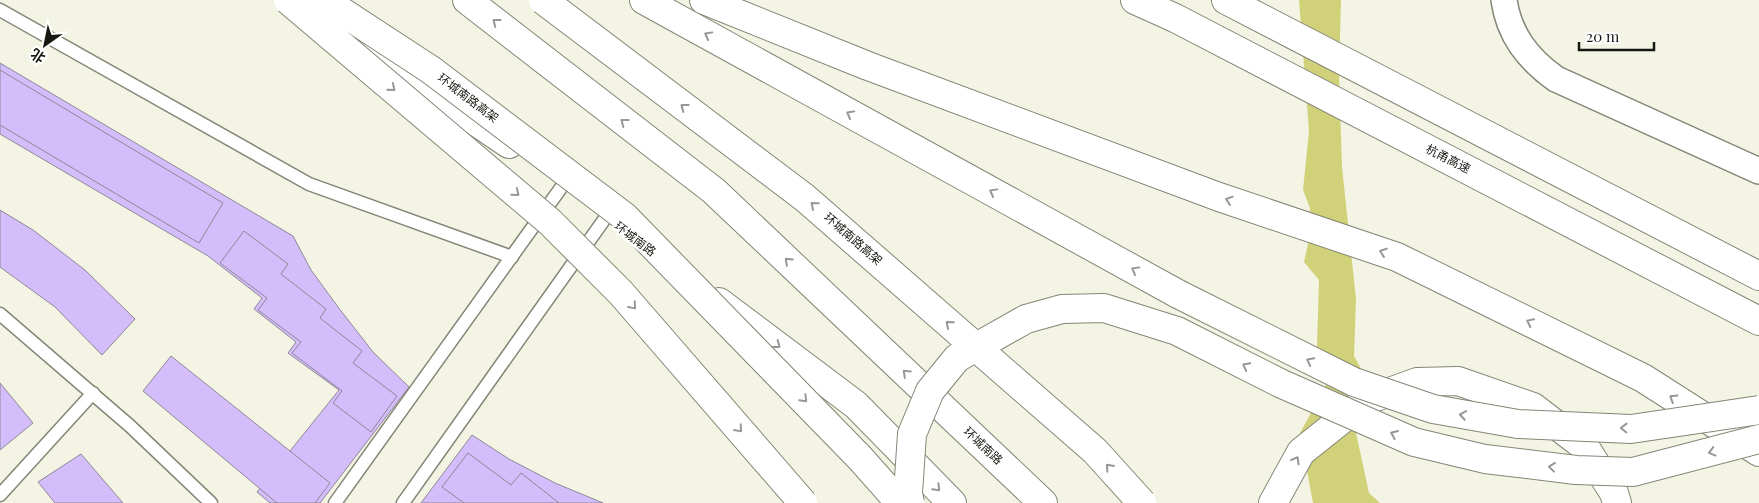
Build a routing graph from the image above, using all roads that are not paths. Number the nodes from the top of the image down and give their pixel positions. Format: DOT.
graph roads {
  1 [pos="288,0"];
  2 [pos="297,0"];
  3 [pos="324,0"];
  4 [pos="467,0"];
  5 [pos="543,0"];
  6 [pos="644,0"];
  7 [pos="704,0"];
  8 [pos="1135,0"];
  9 [pos="1226,0"];
  10 [pos="1504,0"];
  11 [pos="0,10"];
  12 [pos="1759,171"];
  13 [pos="563,184"];
  14 [pos="606,217"];
  15 [pos="512,257"];
  16 [pos="1759,276"];
  17 [pos="0,314"];
  18 [pos="1759,321"];
  19 [pos="93,393"];
  20 [pos="1759,410"];
  21 [pos="1759,439"];
  22 [pos="1759,452"];
  23 [pos="0,495"];
  24 [pos="211,503"];
  25 [pos="335,503"];
  26 [pos="403,503"];
  27 [pos="803,503"];
  28 [pos="900,503"];
  29 [pos="910,503"];
  30 [pos="952,503"];
  31 [pos="1043,503"];
  32 [pos="1142,503"];
  33 [pos="1273,503"];
  34 [pos="1616,503"];
  1 -- 27 [label="main road, one-way, bridge"];
  2 -- 13 [label="main road, 环城南路"];
  3 -- 28 [label="main road, 环城南路高架, one-way, bridge"];
  31 -- 4 [label="main road, 环城南路, one-way"];
  32 -- 5 [label="main road, 环城南路高架, one-way, bridge"];
  20 -- 6 [label="main road, one-way, bridge"];
  22 -- 7 [label="main road, one-way, bridge"];
  8 -- 18 [label="main road, 杭甬高速"];
  9 -- 16 [label="main road"];
  10 -- 12 [label="street"];
  11 -- 15 [label="lane"];
  13 -- 14 [label="main road, 环城南路"];
  13 -- 15 [label="lane"];
  14 -- 26 [label="lane"];
  14 -- 30 [label="main road, 环城南路, one-way"];
  15 -- 25 [label="lane"];
  17 -- 19 [label="lane"];
  19 -- 23 [label="lane"];
  19 -- 24 [label="lane"];
  21 -- 29 [label="main road, one-way, bridge"];
  33 -- 34 [label="main road, one-way, bridge"];
}
